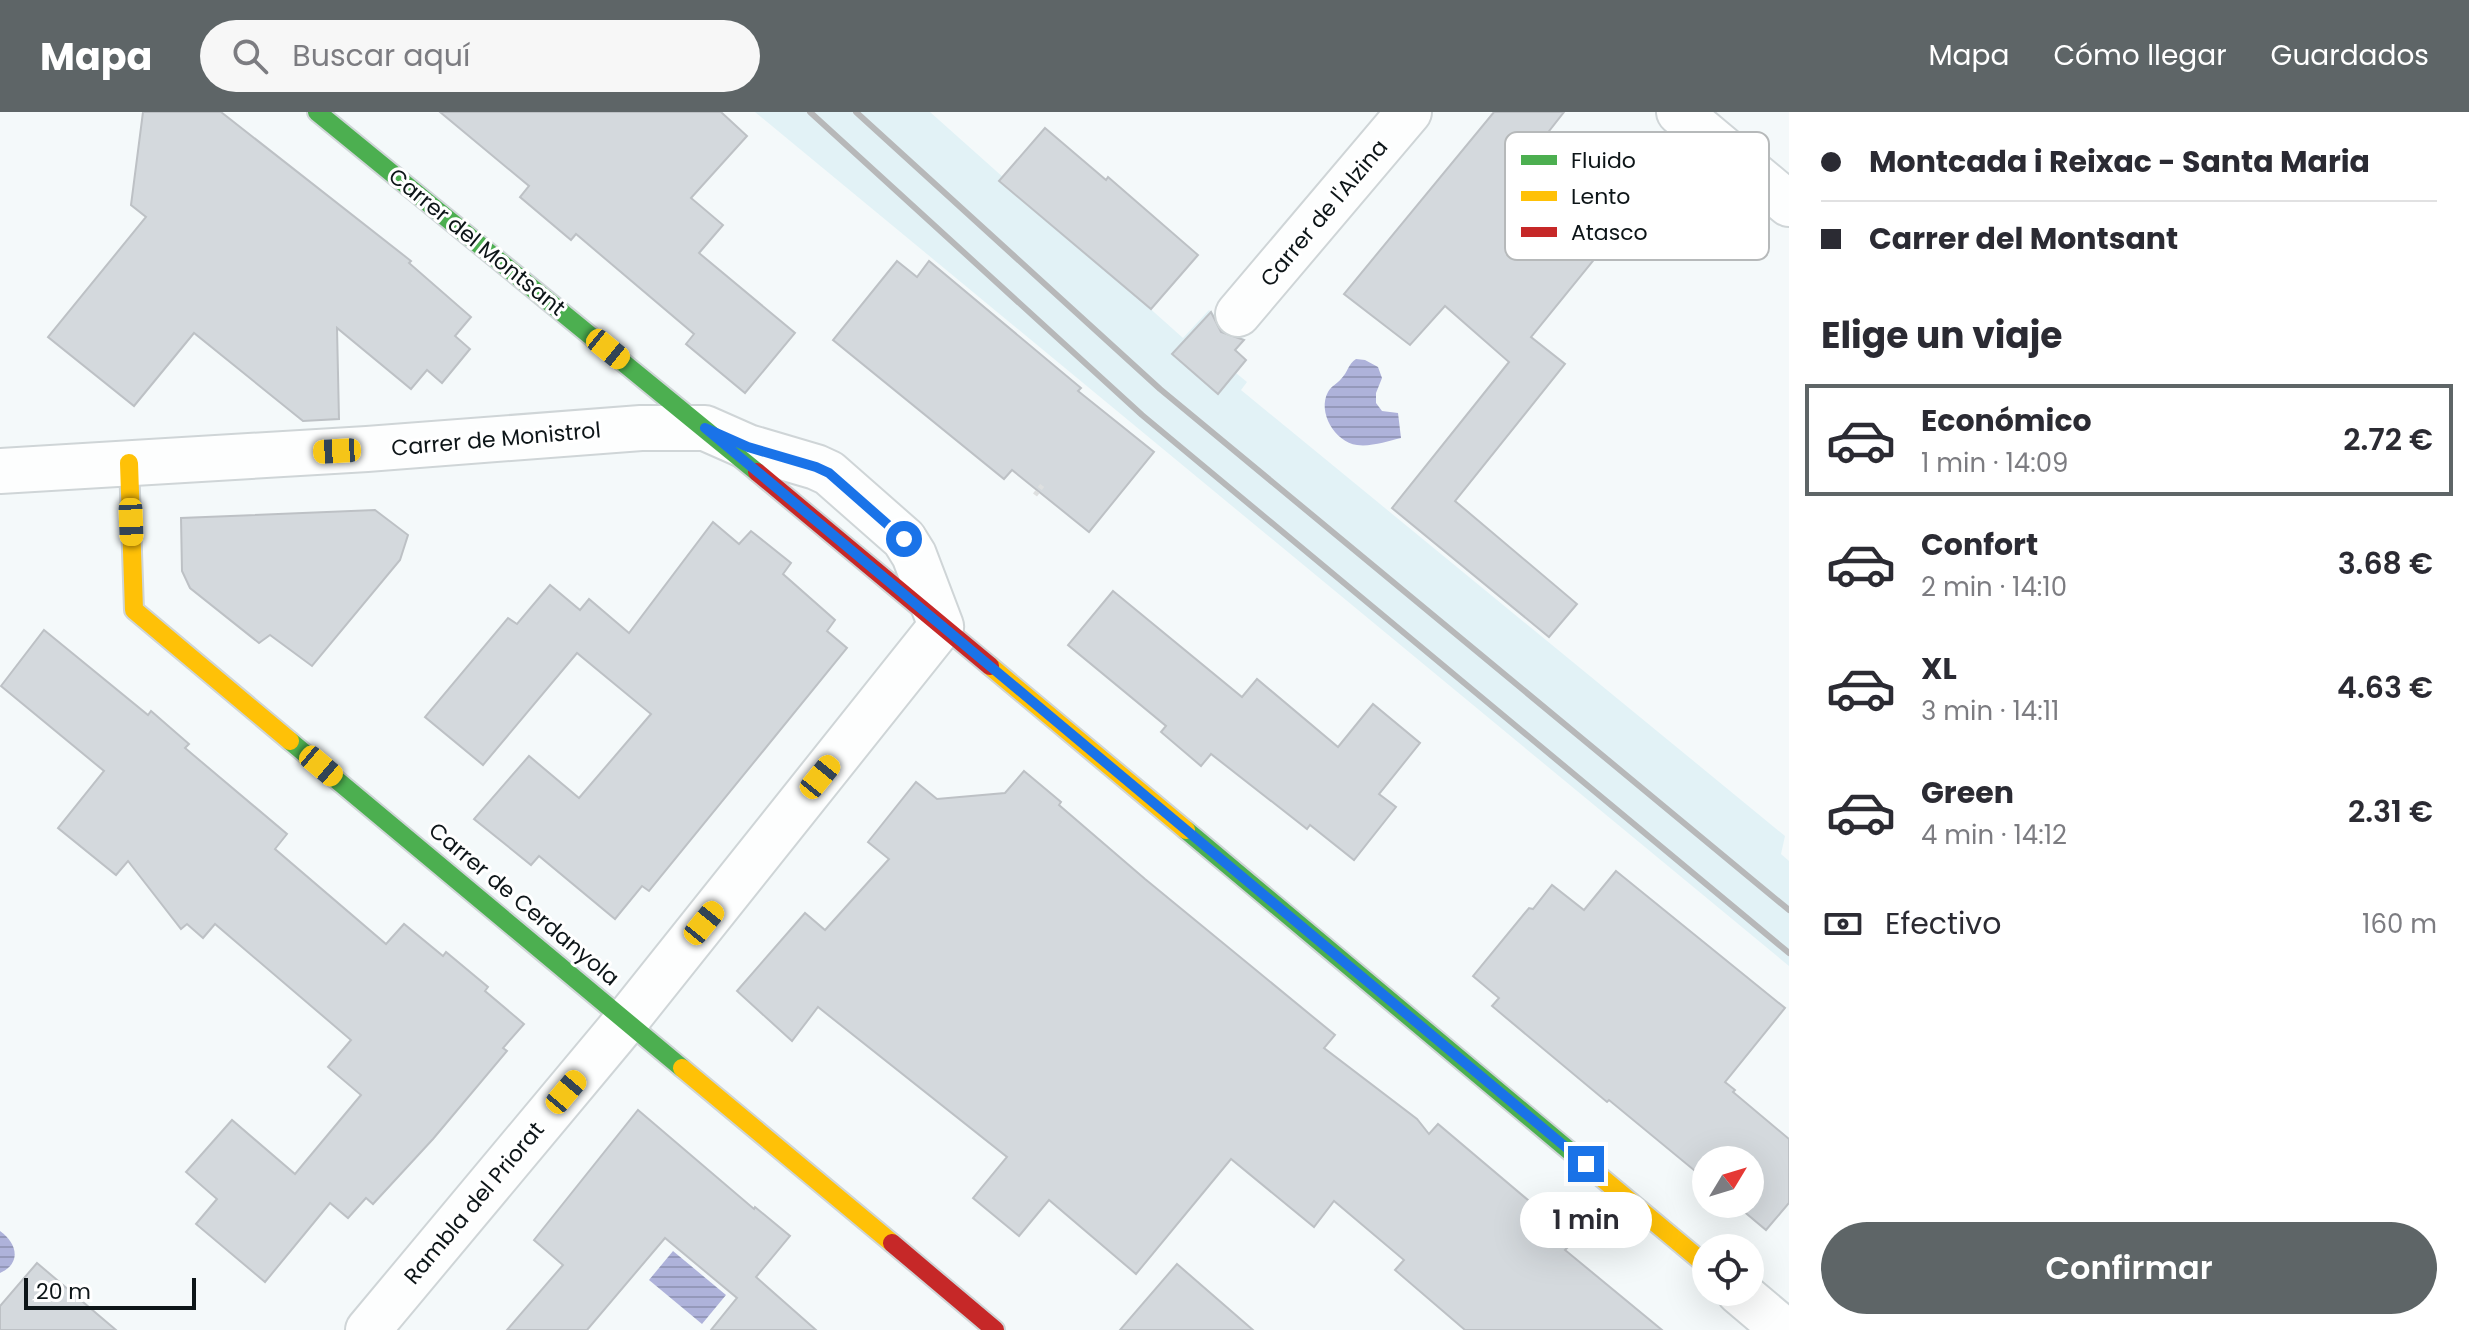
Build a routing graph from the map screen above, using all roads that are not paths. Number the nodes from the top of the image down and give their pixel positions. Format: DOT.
graph roads {
  1 [pos="317,112"];
  2 [pos="1409,112"];
  3 [pos="1679,112"];
  4 [pos="1703,132"];
  5 [pos="1769,187"];
  6 [pos="1789,204"];
  7 [pos="1238,314"];
  8 [pos="705,428"];
  9 [pos="129,463"];
  10 [pos="0,471"];
  11 [pos="941,626"];
  12 [pos="626,1021"];
  13 [pos="1692,1253"];
  14 [pos="1756,1306"];
  15 [pos="368,1330"];
  16 [pos="995,1330"];
  17 [pos="1784,1330"];
  1 -- 8 [label="street, Carrer del Montsant"];
  2 -- 7 [label="street, Carrer de l'Alzina"];
  3 -- 4 [label="street"];
  5 -- 6 [label="street"];
  8 -- 9 [label="street, Carrer de Monistrol"];
  8 -- 11 [label="street"];
  9 -- 10 [label="street, Carrer de Monistrol"];
  9 -- 12 [label="street, Carrer de Cerdanyola"];
  11 -- 12 [label="street, Rambla del Priorat"];
  11 -- 13 [label="street"];
  12 -- 15 [label="street, Rambla del Priorat"];
  12 -- 16 [label="street, Carrer de Cerdanyola"];
  14 -- 17 [label="street"];
}
